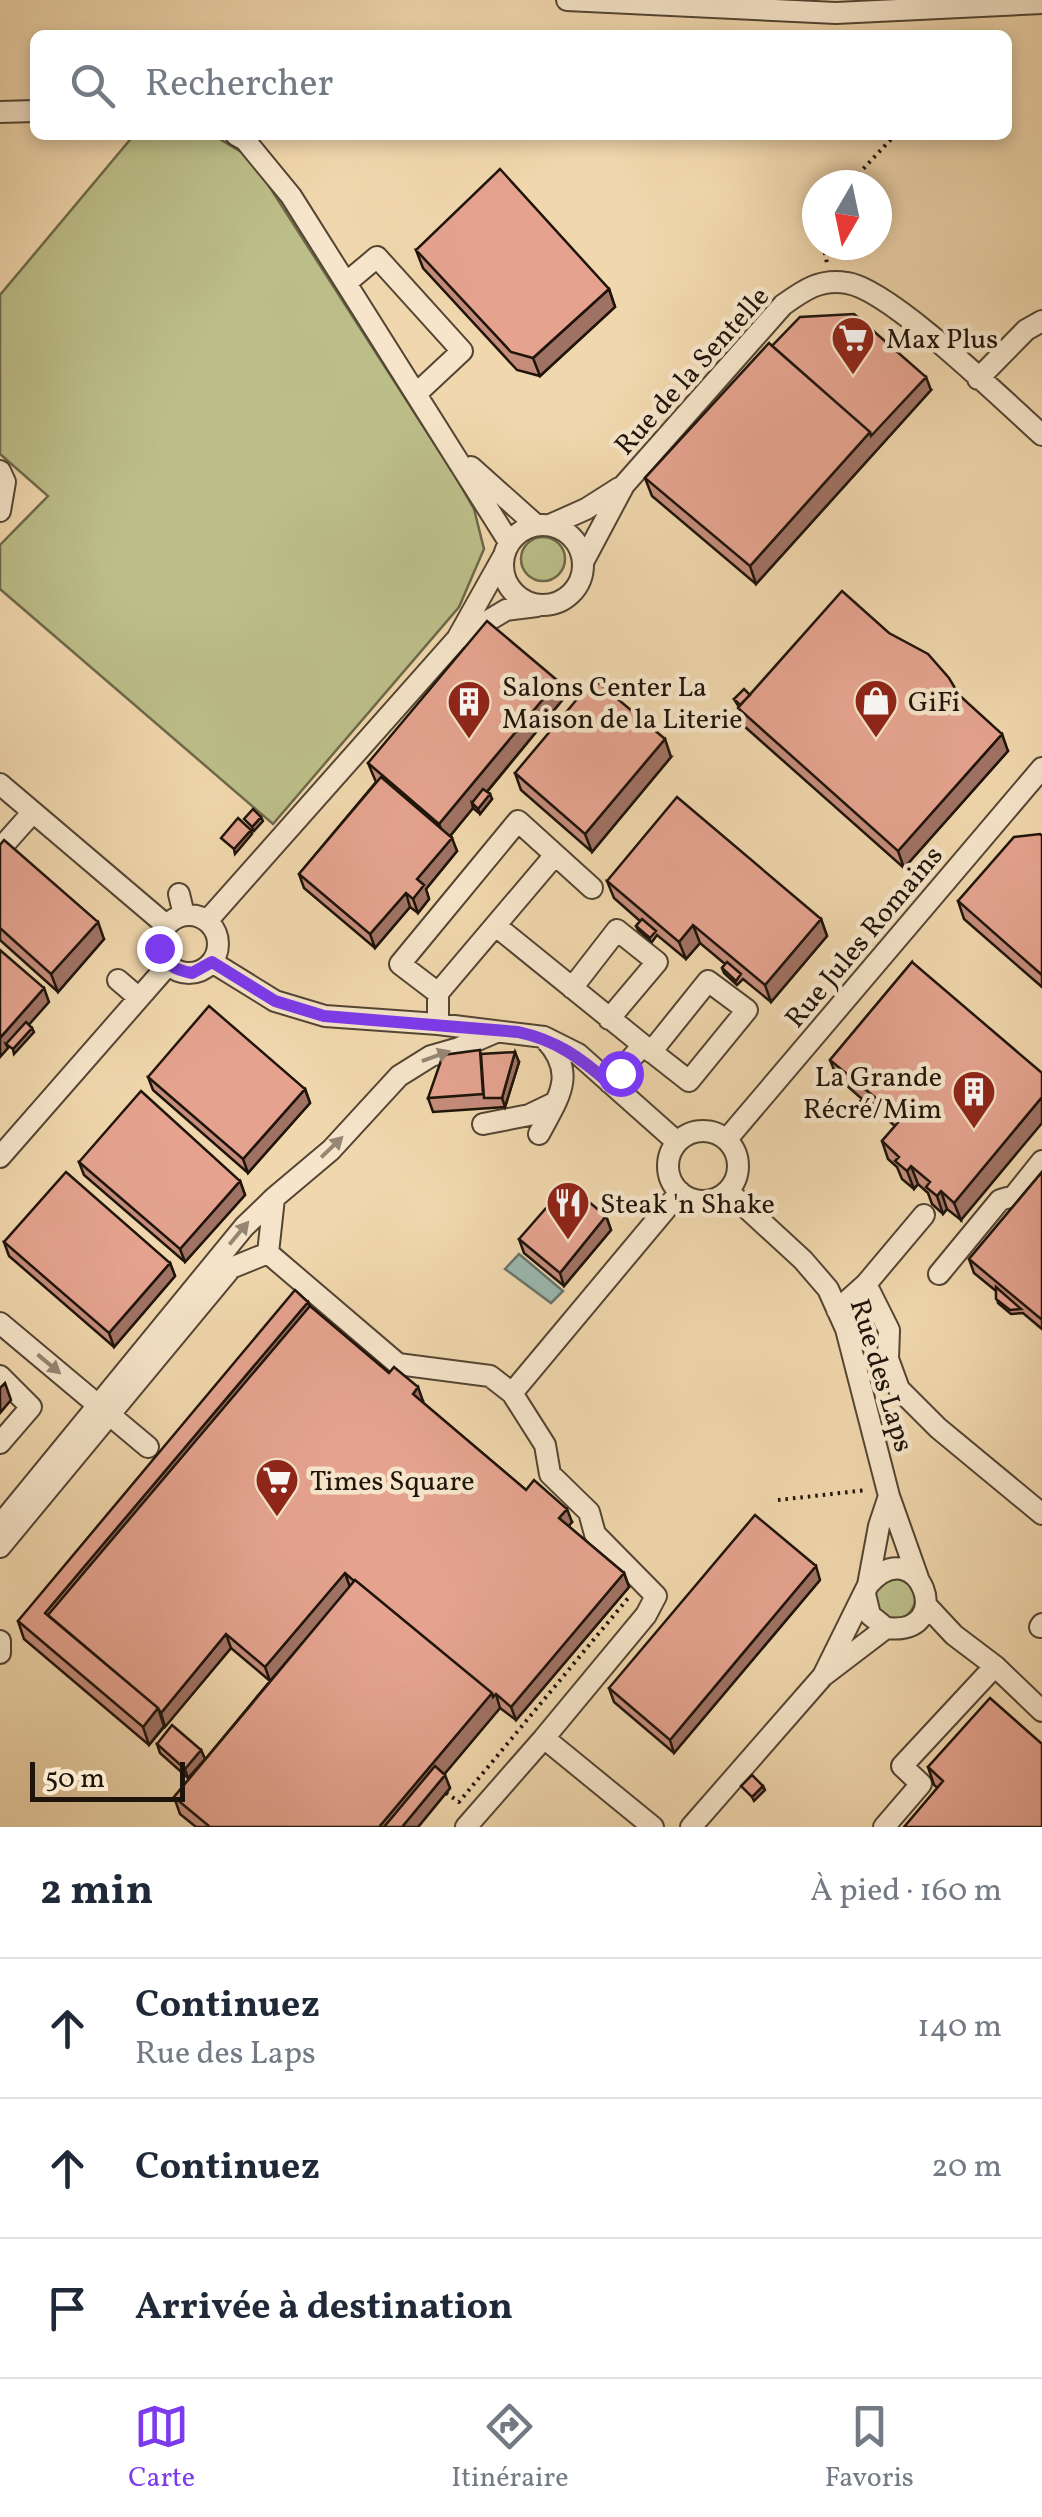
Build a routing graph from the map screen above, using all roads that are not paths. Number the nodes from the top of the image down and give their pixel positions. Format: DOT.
graph roads {
  1 [pos="567,0"];
  2 [pos="1042,3"];
  3 [pos="30,110"];
  4 [pos="0,112"];
  5 [pos="245,140"];
  6 [pos="346,284"];
  7 [pos="1042,320"];
  8 [pos="978,378"];
  9 [pos="416,394"];
  10 [pos="1042,435"];
  11 [pos="448,445"];
  12 [pos="0,471"];
  13 [pos="624,485"];
  14 [pos="0,511"];
  15 [pos="543,525"];
  16 [pos="506,550"];
  17 [pos="583,562"];
  18 [pos="542,605"];
  19 [pos="457,639"];
  20 [pos="1042,768"];
  21 [pos="0,784"];
  22 [pos="33,812"];
  23 [pos="0,849"];
  24 [pos="556,855"];
  25 [pos="592,888"];
  26 [pos="176,911"];
  27 [pos="207,921"];
  28 [pos="496,926"];
  29 [pos="212,962"];
  30 [pos="168,965"];
  31 [pos="118,980"];
  32 [pos="572,988"];
  33 [pos="438,993"];
  34 [pos="139,998"];
  35 [pos="610,1018"];
  36 [pos="438,1024"];
  37 [pos="497,1031"];
  38 [pos="544,1037"];
  39 [pos="647,1049"];
  40 [pos="610,1084"];
  41 [pos="556,1102"];
  42 [pos="483,1124"];
  43 [pos="539,1134"];
  44 [pos="727,1139"];
  45 [pos="677,1142"];
  46 [pos="0,1156"];
  47 [pos="1042,1161"];
  48 [pos="728,1191"];
  49 [pos="680,1192"];
  50 [pos="274,1198"];
  51 [pos="924,1215"];
  52 [pos="268,1253"];
  53 [pos="939,1274"];
  54 [pos="866,1284"];
  55 [pos="837,1310"];
  56 [pos="0,1323"];
  57 [pos="0,1376"];
  58 [pos="512,1393"];
  59 [pos="104,1410"];
  60 [pos="0,1443"];
  61 [pos="148,1447"];
  62 [pos="888,1492"];
  63 [pos="1042,1514"];
  64 [pos="0,1525"];
  65 [pos="0,1547"];
  66 [pos="918,1578"];
  67 [pos="867,1590"];
  68 [pos="926,1606"];
  69 [pos="910,1626"];
  70 [pos="886,1628"];
  71 [pos="954,1635"];
  72 [pos="0,1641"];
  73 [pos="0,1653"];
  74 [pos="995,1666"];
  75 [pos="823,1676"];
  76 [pos="1042,1711"];
  77 [pos="544,1738"];
  78 [pos="466,1827"];
  79 [pos="653,1827"];
  80 [pos="692,1827"];
  81 [pos="884,1827"];
  1 -- 2 [label="street"];
  3 -- 4 [label="street"];
  5 -- 6 [label="street"];
  6 -- 9 [label="street"];
  6 -- 9 [label="street"];
  7 -- 8 [label="street"];
  8 -- 10 [label="street, Rue de la Sentelle"];
  8 -- 13 [label="street, Rue de la Sentelle"];
  9 -- 11 [label="street"];
  11 -- 15 [label="street"];
  11 -- 16 [label="street"];
  12 -- 14 [label="street"];
  13 -- 15 [label="street, Rue de la Sentelle"];
  13 -- 17 [label="street, Rue de la Sentelle"];
  15 -- 16 [label="street"];
  15 -- 17 [label="street"];
  16 -- 18 [label="street"];
  16 -- 19 [label="street"];
  17 -- 18 [label="street"];
  18 -- 19 [label="street"];
  19 -- 27 [label="street"];
  20 -- 44 [label="street, Rue Jules Romains"];
  21 -- 22 [label="street"];
  22 -- 23 [label="street"];
  22 -- 26 [label="street"];
  24 -- 25 [label="street"];
  24 -- 28 [label="street"];
  24 -- 33 [label="street"];
  26 -- 27 [label="street"];
  26 -- 30 [label="street"];
  27 -- 29 [label="street"];
  28 -- 32 [label="street"];
  28 -- 33 [label="street"];
  29 -- 30 [label="street"];
  29 -- 36 [label="street"];
  30 -- 34 [label="street"];
  31 -- 34 [label="street"];
  32 -- 35 [label="street"];
  32 -- 35 [label="street"];
  33 -- 36 [label="street"];
  34 -- 46 [label="street"];
  35 -- 39 [label="street"];
  36 -- 37 [label="street"];
  37 -- 38 [label="street"];
  50 -- 37 [label="street, one-way"];
  38 -- 40 [label="street"];
  38 -- 41 [label="street"];
  39 -- 39 [label="street"];
  39 -- 40 [label="street"];
  40 -- 45 [label="street"];
  41 -- 42 [label="street"];
  41 -- 43 [label="street"];
  44 -- 45 [label="street"];
  44 -- 48 [label="street"];
  45 -- 49 [label="street"];
  47 -- 53 [label="street"];
  48 -- 49 [label="street"];
  48 -- 55 [label="street, Rue des Laps"];
  49 -- 58 [label="street"];
  50 -- 52 [label="street"];
  59 -- 50 [label="street, one-way"];
  51 -- 54 [label="street"];
  52 -- 58 [label="street"];
  52 -- 59 [label="street"];
  54 -- 55 [label="street"];
  54 -- 63 [label="street"];
  55 -- 62 [label="street, Rue des Laps"];
  56 -- 59 [label="street, one-way"];
  57 -- 60 [label="street"];
  58 -- 77 [label="street"];
  59 -- 61 [label="street"];
  59 -- 64 [label="street"];
  59 -- 65 [label="street"];
  62 -- 66 [label="street, Rue des Laps"];
  62 -- 67 [label="street, Rue des Laps"];
  66 -- 67 [label="street"];
  66 -- 68 [label="street"];
  67 -- 70 [label="street"];
  67 -- 75 [label="street, Rue des Laps"];
  68 -- 69 [label="street"];
  68 -- 71 [label="street"];
  69 -- 70 [label="street"];
  69 -- 71 [label="street"];
  70 -- 75 [label="street, Rue des Laps"];
  71 -- 74 [label="street"];
  72 -- 73 [label="street"];
  74 -- 76 [label="street"];
  74 -- 81 [label="street"];
  75 -- 80 [label="street, Rue des Laps"];
  77 -- 78 [label="street"];
  77 -- 79 [label="street"];
}
